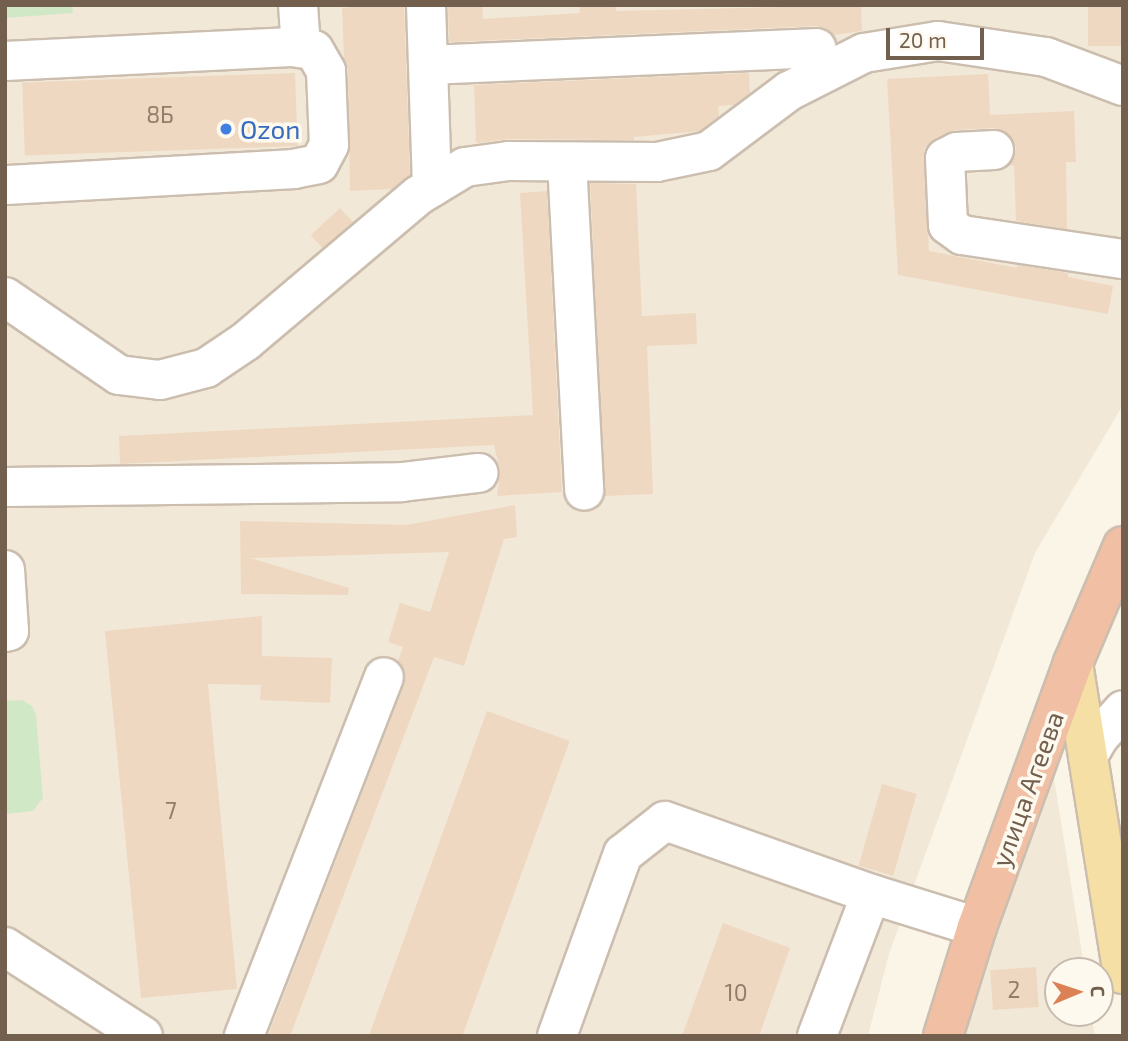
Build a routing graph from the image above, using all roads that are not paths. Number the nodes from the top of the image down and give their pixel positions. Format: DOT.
graph roads {
  1 [pos="298,5"];
  2 [pos="426,5"];
  3 [pos="301,48"];
  4 [pos="817,48"];
  5 [pos="5,61"];
  6 [pos="430,65"];
  7 [pos="1123,86"];
  8 [pos="993,150"];
  9 [pos="567,162"];
  10 [pos="5,185"];
  11 [pos="432,187"];
  12 [pos="1123,259"];
  13 [pos="5,297"];
  14 [pos="478,473"];
  15 [pos="5,487"];
  16 [pos="584,491"];
  17 [pos="1123,547"];
  18 [pos="5,570"];
  19 [pos="5,632"];
  20 [pos="1073,663"];
  21 [pos="384,677"];
  22 [pos="1123,710"];
  23 [pos="1088,756"];
  24 [pos="871,894"];
  25 [pos="977,926"];
  26 [pos="5,947"];
  27 [pos="1123,974"];
  28 [pos="143,1036"];
  29 [pos="244,1036"];
  30 [pos="556,1036"];
  31 [pos="817,1036"];
  32 [pos="943,1036"];
  1 -- 3 [label="lane"];
  2 -- 6 [label="lane"];
  3 -- 5 [label="lane"];
  3 -- 10 [label="lane"];
  4 -- 6 [label="lane"];
  6 -- 11 [label="lane"];
  7 -- 9 [label="lane"];
  8 -- 12 [label="lane"];
  9 -- 11 [label="lane"];
  9 -- 16 [label="lane"];
  11 -- 13 [label="lane"];
  14 -- 15 [label="lane"];
  17 -- 20 [label="highway, улица Агеева"];
  18 -- 19 [label="lane"];
  20 -- 23 [label="main road"];
  20 -- 25 [label="highway, улица Агеева"];
  21 -- 29 [label="lane"];
  22 -- 23 [label="lane"];
  23 -- 27 [label="main road"];
  24 -- 25 [label="lane"];
  24 -- 30 [label="lane"];
  24 -- 31 [label="lane"];
  25 -- 32 [label="highway, улица Агеева"];
  26 -- 28 [label="lane"];
}
